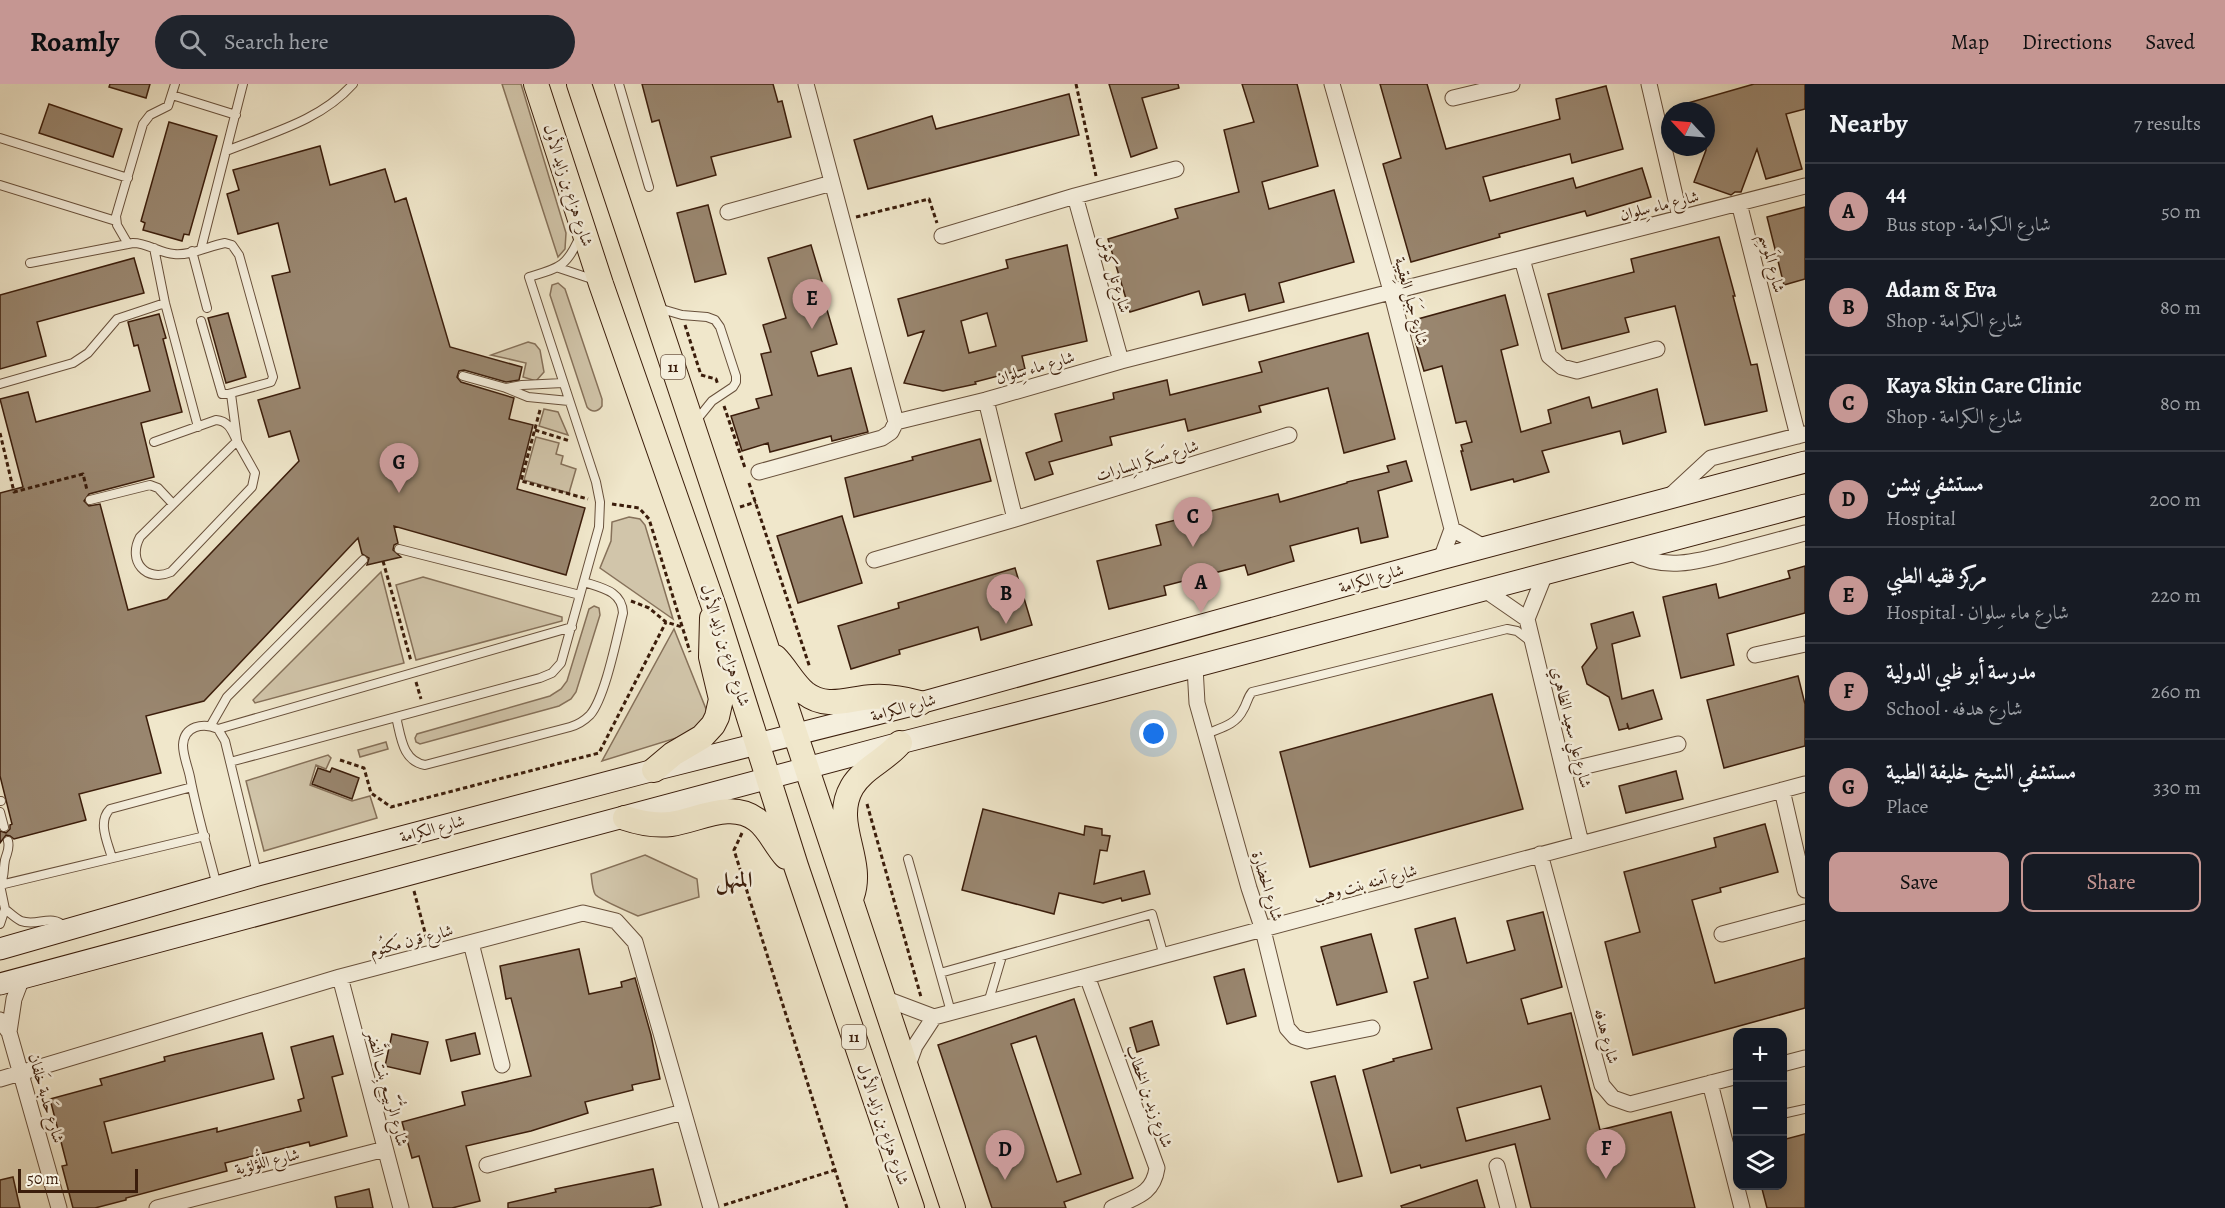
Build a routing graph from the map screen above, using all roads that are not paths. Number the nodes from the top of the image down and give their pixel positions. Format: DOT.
graph roads {
  1 [pos="175,84"];
  2 [pos="243,84"];
  3 [pos="353,84"];
  4 [pos="536,84"];
  5 [pos="579,84"];
  6 [pos="619,84"];
  7 [pos="806,84"];
  8 [pos="1332,84"];
  9 [pos="1512,84"];
  10 [pos="1649,84"];
  11 [pos="172,95"];
  12 [pos="1453,98"];
  13 [pos="236,115"];
  14 [pos="0,138"];
  15 [pos="226,151"];
  16 [pos="1176,169"];
  17 [pos="128,178"];
  18 [pos="832,183"];
  19 [pos="0,185"];
  20 [pos="1805,186"];
  21 [pos="649,187"];
  22 [pos="1075,196"];
  23 [pos="1739,203"];
  24 [pos="728,212"];
  25 [pos="1680,218"];
  26 [pos="116,221"];
  27 [pos="583,228"];
  28 [pos="942,236"];
  29 [pos="128,244"];
  30 [pos="154,248"];
  31 [pos="201,249"];
  32 [pos="192,251"];
  33 [pos="1522,260"];
  34 [pos="30,263"];
  35 [pos="559,268"];
  36 [pos="601,284"];
  37 [pos="1391,291"];
  38 [pos="165,303"];
  39 [pos="652,306"];
  40 [pos="207,308"];
  41 [pos="201,321"];
  42 [pos="1657,349"];
  43 [pos="1121,361"];
  44 [pos="463,376"];
  45 [pos="563,383"];
  46 [pos="0,384"];
  47 [pos="506,388"];
  48 [pos="231,394"];
  49 [pos="986,400"];
  50 [pos="569,401"];
  51 [pos="896,422"];
  52 [pos="693,426"];
  53 [pos="198,427"];
  54 [pos="1289,435"];
  55 [pos="1801,436"];
  56 [pos="237,441"];
  57 [pos="154,442"];
  58 [pos="1805,462"];
  59 [pos="751,474"];
  60 [pos="1668,499"];
  61 [pos="90,500"];
  62 [pos="173,504"];
  63 [pos="1805,505"];
  64 [pos="1015,519"];
  65 [pos="1452,529"];
  66 [pos="1805,533"];
  67 [pos="1484,547"];
  68 [pos="399,549"];
  69 [pos="1630,552"];
  70 [pos="1441,559"];
  71 [pos="363,560"];
  72 [pos="874,560"];
  73 [pos="1545,574"];
  74 [pos="584,582"];
  75 [pos="1485,590"];
  76 [pos="580,595"];
  77 [pos="714,607"];
  78 [pos="1527,619"];
  79 [pos="572,627"];
  80 [pos="1534,644"];
  81 [pos="1805,644"];
  82 [pos="768,650"];
  83 [pos="1755,655"];
  84 [pos="1195,667"];
  85 [pos="920,703"];
  86 [pos="396,717"];
  87 [pos="214,727"];
  88 [pos="1206,734"];
  89 [pos="796,735"];
  90 [pos="900,743"];
  91 [pos="758,744"];
  92 [pos="1678,744"];
  93 [pos="230,762"];
  94 [pos="806,768"];
  95 [pos="654,770"];
  96 [pos="1565,771"];
  97 [pos="769,779"];
  98 [pos="1805,784"];
  99 [pos="192,787"];
  100 [pos="1782,790"];
  101 [pos="0,812"];
  102 [pos="625,818"];
  103 [pos="4,826"];
  104 [pos="205,836"];
  105 [pos="8,840"];
  106 [pos="1581,843"];
  107 [pos="1539,854"];
  108 [pos="2,855"];
  109 [pos="112,858"];
  110 [pos="908,859"];
  111 [pos="796,866"];
  112 [pos="258,875"];
  113 [pos="0,885"];
  114 [pos="217,887"];
  115 [pos="1805,890"];
  116 [pos="850,902"];
  117 [pos="5,909"];
  118 [pos="1805,912"];
  119 [pos="0,924"];
  120 [pos="1263,930"];
  121 [pos="67,931"];
  122 [pos="1722,934"];
  123 [pos="471,943"];
  124 [pos="0,950"];
  125 [pos="1002,956"];
  126 [pos="1164,956"];
  127 [pos="940,973"];
  128 [pos="1087,976"];
  129 [pos="340,977"];
  130 [pos="22,978"];
  131 [pos="0,984"];
  132 [pos="881,997"];
  133 [pos="988,1003"];
  134 [pos="951,1012"];
  135 [pos="930,1016"];
  136 [pos="5,1026"];
  137 [pos="1372,1028"];
  138 [pos="1805,1058"];
  139 [pos="1787,1063"];
  140 [pos="502,1065"];
  141 [pos="906,1071"];
  142 [pos="21,1073"];
  143 [pos="1733,1077"];
  144 [pos="0,1079"];
  145 [pos="1710,1083"];
  146 [pos="1805,1109"];
  147 [pos="683,1112"];
  148 [pos="1787,1113"];
  149 [pos="385,1149"];
  150 [pos="487,1165"];
  151 [pos="1497,1166"];
  152 [pos="59,1208"];
  153 [pos="160,1208"];
  154 [pos="401,1208"];
  155 [pos="712,1208"];
  156 [pos="912,1208"];
  157 [pos="953,1208"];
  158 [pos="1112,1208"];
  159 [pos="1508,1208"];
  160 [pos="1742,1208"];
  1 -- 11 [label="lane"];
  2 -- 13 [label="lane"];
  3 -- 15 [label="lane"];
  4 -- 27 [label="main road, شارع هزاع بن زايد الأول / 11"];
  5 -- 39 [label="main road, 11"];
  6 -- 21 [label="lane"];
  7 -- 18 [label="street"];
  8 -- 37 [label="street, شارع جَبَل العِقيبة"];
  9 -- 12 [label="street"];
  10 -- 25 [label="street"];
  11 -- 13 [label="lane"];
  11 -- 17 [label="lane"];
  13 -- 15 [label="lane"];
  14 -- 17 [label="lane"];
  15 -- 31 [label="lane"];
  16 -- 22 [label="street"];
  17 -- 26 [label="lane"];
  18 -- 24 [label="street"];
  18 -- 51 [label="street"];
  19 -- 26 [label="lane"];
  20 -- 23 [label="street, شارع ماء سِلوان"];
  22 -- 28 [label="street"];
  22 -- 43 [label="street, شارع تل كوش"];
  23 -- 25 [label="street, شارع ماء سِلوان"];
  23 -- 55 [label="street, شارع المَوسِم"];
  25 -- 33 [label="street, شارع ماء سِلوان"];
  26 -- 29 [label="lane"];
  27 -- 35 [label="lane"];
  27 -- 36 [label="main road, شارع هزاع بن زايد الأول / 11"];
  29 -- 30 [label="lane"];
  29 -- 34 [label="lane"];
  30 -- 32 [label="lane"];
  30 -- 38 [label="lane"];
  31 -- 32 [label="lane"];
  31 -- 48 [label="lane"];
  32 -- 40 [label="lane"];
  33 -- 37 [label="street, شارع ماء سِلوان"];
  33 -- 42 [label="street"];
  35 -- 36 [label="lane"];
  35 -- 45 [label="lane"];
  36 -- 77 [label="main road, شارع هزاع بن زايد الأول / 11"];
  37 -- 43 [label="street, شارع ماء سِلوان"];
  37 -- 65 [label="street, شارع جَبَل العِقيبة"];
  38 -- 46 [label="lane"];
  38 -- 53 [label="lane"];
  39 -- 52 [label="main road, 11"];
  39 -- 52 [label="lane"];
  41 -- 48 [label="lane"];
  43 -- 49 [label="street, شارع ماء سِلوان"];
  44 -- 47 [label="lane"];
  45 -- 47 [label="lane"];
  45 -- 50 [label="lane"];
  47 -- 50 [label="lane"];
  48 -- 56 [label="lane"];
  49 -- 51 [label="street, شارع ماء سِلوان"];
  49 -- 64 [label="street"];
  50 -- 74 [label="lane"];
  51 -- 59 [label="street"];
  52 -- 82 [label="main road, 11"];
  53 -- 56 [label="lane"];
  53 -- 57 [label="lane"];
  54 -- 64 [label="street, شارع مَسكَر المِسارات"];
  55 -- 60 [label="street"];
  56 -- 62 [label="lane"];
  56 -- 62 [label="lane"];
  58 -- 60 [label="main road, شارع الكرامة"];
  60 -- 67 [label="main road, شارع الكرامة"];
  61 -- 62 [label="lane"];
  63 -- 69 [label="main road, شارع الكرامة"];
  64 -- 72 [label="street, شارع مَسكَر المِسارات"];
  65 -- 67 [label="street"];
  65 -- 70 [label="street"];
  66 -- 69 [label="street"];
  67 -- 70 [label="main road, شارع الكرامة"];
  68 -- 76 [label="lane"];
  69 -- 73 [label="main road, شارع الكرامة"];
  70 -- 85 [label="main road, شارع الكرامة"];
  71 -- 87 [label="lane"];
  73 -- 75 [label="main road, شارع الكرامة"];
  73 -- 78 [label="street"];
  74 -- 76 [label="lane"];
  74 -- 86 [label="lane"];
  75 -- 78 [label="street"];
  75 -- 84 [label="main road, شارع الكرامة"];
  76 -- 79 [label="lane"];
  77 -- 91 [label="main road, شارع هزاع بن زايد الأول / 11"];
  77 -- 95 [label="main road"];
  78 -- 80 [label="street, شارع علي سعيد الظاهري"];
  79 -- 86 [label="lane"];
  79 -- 87 [label="lane"];
  80 -- 88 [label="lane"];
  80 -- 96 [label="street, شارع علي سعيد الظاهري"];
  81 -- 83 [label="street"];
  82 -- 85 [label="main road"];
  82 -- 89 [label="main road, 11"];
  84 -- 88 [label="street, شارع الحضارة"];
  84 -- 90 [label="main road, شارع الكرامة"];
  85 -- 89 [label="main road, شارع الكرامة"];
  86 -- 93 [label="lane"];
  87 -- 93 [label="lane"];
  87 -- 99 [label="lane"];
  88 -- 120 [label="street, شارع الحضارة"];
  89 -- 91 [label="main road, شارع الكرامة"];
  89 -- 94 [label="main road, 11"];
  90 -- 94 [label="main road, شارع الكرامة"];
  90 -- 116 [label="main road"];
  91 -- 95 [label="main road, شارع الكرامة"];
  91 -- 97 [label="main road, شارع هزاع بن زايد الأول / 11"];
  92 -- 96 [label="street"];
  93 -- 112 [label="lane"];
  94 -- 97 [label="main road, شارع الكرامة"];
  94 -- 116 [label="main road, 11"];
  95 -- 112 [label="main road, شارع الكرامة"];
  96 -- 106 [label="street, شارع علي سعيد الظاهري"];
  97 -- 102 [label="main road, شارع الكرامة"];
  97 -- 111 [label="main road, شارع هزاع بن زايد الأول / 11"];
  98 -- 100 [label="street, شارع آمنه بنت وهب"];
  99 -- 104 [label="lane"];
  99 -- 109 [label="lane"];
  100 -- 106 [label="street, شارع آمنه بنت وهب"];
  100 -- 115 [label="street"];
  101 -- 103 [label="lane"];
  102 -- 111 [label="main road"];
  102 -- 130 [label="main road, شارع الكرامة"];
  104 -- 109 [label="lane"];
  104 -- 114 [label="lane"];
  105 -- 108 [label="lane"];
  106 -- 107 [label="street, شارع آمنه بنت وهب"];
  107 -- 120 [label="street, شارع آمنه بنت وهب"];
  107 -- 145 [label="street, شارع هدفه"];
  108 -- 109 [label="lane"];
  110 -- 127 [label="lane"];
  111 -- 156 [label="main road, شارع هزاع بن زايد الأول / 11"];
  112 -- 114 [label="main road, شارع الكرامة"];
  113 -- 117 [label="lane"];
  114 -- 121 [label="main road, شارع الكرامة"];
  116 -- 132 [label="main road, 11"];
  117 -- 119 [label="lane"];
  117 -- 121 [label="lane"];
  118 -- 122 [label="street"];
  120 -- 126 [label="street, شارع آمنه بنت وهب"];
  120 -- 137 [label="street, شارع الحضارة"];
  121 -- 124 [label="main road, شارع الكرامة"];
  123 -- 129 [label="street, شارع قرن مَكتُوم"];
  123 -- 140 [label="street"];
  123 -- 147 [label="street, شارع قرن مَكتُوم"];
  125 -- 126 [label="lane"];
  125 -- 127 [label="lane"];
  125 -- 133 [label="lane"];
  126 -- 128 [label="street, شارع آمنه بنت وهب"];
  127 -- 134 [label="lane"];
  128 -- 133 [label="street, شارع آمنه بنت وهب"];
  128 -- 158 [label="street, شارع زيد بن الخطاب"];
  129 -- 142 [label="street, شارع قرن مَكتُوم"];
  129 -- 149 [label="street, شارع الرُّبَيِّع بِنت النَّضر"];
  130 -- 131 [label="main road, شارع الكرامة"];
  130 -- 136 [label="street, شارع حَدبة خَلفان"];
  132 -- 135 [label="street"];
  132 -- 141 [label="main road, 11"];
  133 -- 134 [label="street, شارع آمنه بنت وهب"];
  134 -- 135 [label="street, شارع آمنه بنت وهب"];
  135 -- 141 [label="street"];
  136 -- 142 [label="street, شارع حَدبة خَلفان"];
  138 -- 139 [label="street"];
  141 -- 157 [label="main road, 11"];
  142 -- 144 [label="street, شارع قرن مَكتُوم"];
  142 -- 152 [label="street, شارع حَدبة خَلفان"];
  143 -- 145 [label="street, شارع هدفه"];
  145 -- 160 [label="street"];
  146 -- 148 [label="lane"];
  147 -- 150 [label="street"];
  147 -- 155 [label="street, شارع قرن مَكتُوم"];
  149 -- 153 [label="street, شارع اللُّؤلؤية"];
  149 -- 154 [label="street, شارع الرُّبَيِّع بِنت النَّضر"];
  151 -- 159 [label="street"];
}
